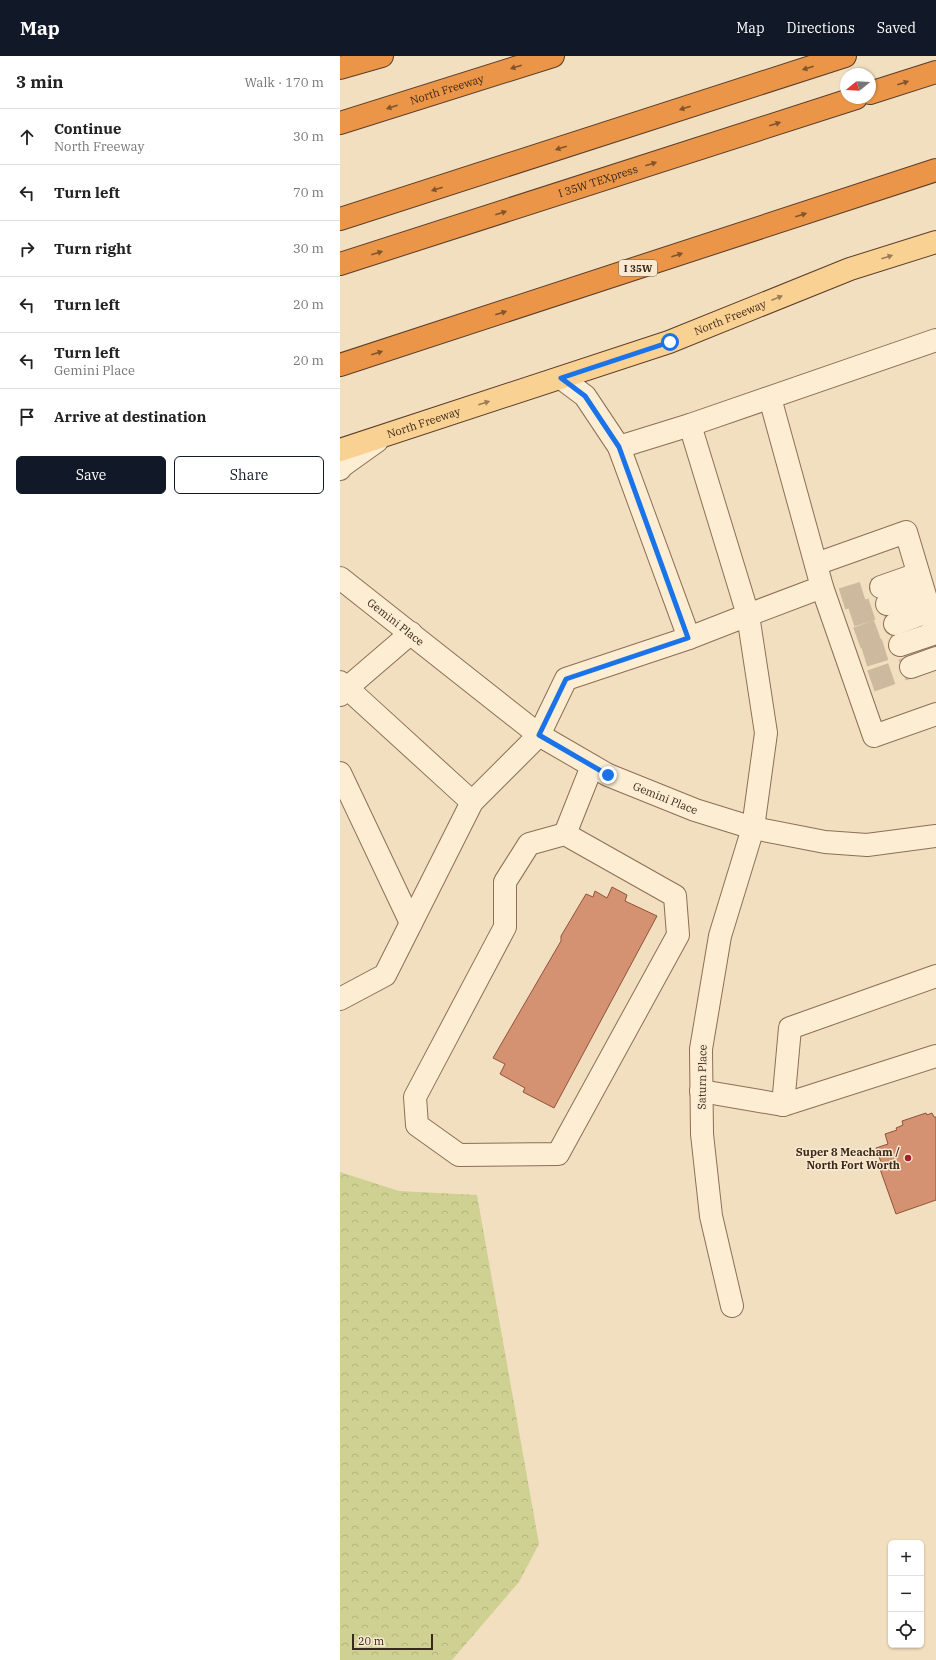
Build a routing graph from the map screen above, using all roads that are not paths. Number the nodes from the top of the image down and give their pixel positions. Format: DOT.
graph roads {
  1 [pos="382,56"];
  2 [pos="553,56"];
  3 [pos="845,56"];
  4 [pos="340,68"];
  5 [pos="936,72"];
  6 [pos="876,92"];
  7 [pos="840,103"];
  8 [pos="340,123"];
  9 [pos="936,170"];
  10 [pos="340,220"];
  11 [pos="936,242"];
  12 [pos="340,264"];
  13 [pos="936,340"];
  14 [pos="340,365"];
  15 [pos="561,378"];
  16 [pos="770,398"];
  17 [pos="690,426"];
  18 [pos="388,434"];
  19 [pos="619,447"];
  20 [pos="340,450"];
  21 [pos="340,469"];
  22 [pos="340,563"];
  23 [pos="816,564"];
  24 [pos="349,584"];
  25 [pos="924,592"];
  26 [pos="835,606"];
  27 [pos="748,615"];
  28 [pos="936,633"];
  29 [pos="411,634"];
  30 [pos="688,638"];
  31 [pos="900,645"];
  32 [pos="936,658"];
  33 [pos="911,667"];
  34 [pos="342,689"];
  35 [pos="936,714"];
  36 [pos="539,735"];
  37 [pos="592,766"];
  38 [pos="340,773"];
  39 [pos="472,802"];
  40 [pos="753,828"];
  41 [pos="565,834"];
  42 [pos="936,836"];
  43 [pos="411,923"];
  44 [pos="936,976"];
  45 [pos="340,999"];
  46 [pos="936,1056"];
  47 [pos="701,1091"];
  48 [pos="783,1105"];
  49 [pos="732,1306"];
  1 -- 4 [label="highway"];
  2 -- 8 [label="highway, North Freeway, one-way"];
  3 -- 10 [label="highway, one-way"];
  6 -- 5 [label="highway, one-way"];
  12 -- 7 [label="highway, I 35W TEXpress, one-way"];
  14 -- 9 [label="highway, I 35W, one-way"];
  15 -- 11 [label="main road, North Freeway, one-way"];
  13 -- 16 [label="street"];
  18 -- 15 [label="main road, North Freeway, one-way"];
  15 -- 19 [label="street"];
  16 -- 17 [label="street"];
  16 -- 23 [label="street"];
  17 -- 19 [label="street"];
  17 -- 27 [label="street, Saturn Place"];
  18 -- 20 [label="main road, North Freeway"];
  18 -- 21 [label="street"];
  19 -- 30 [label="street"];
  22 -- 24 [label="street, Gemini Place"];
  23 -- 25 [label="street"];
  23 -- 26 [label="street"];
  24 -- 29 [label="street, Gemini Place"];
  25 -- 25 [label="street"];
  25 -- 28 [label="street"];
  26 -- 27 [label="street"];
  26 -- 35 [label="street"];
  27 -- 30 [label="street"];
  27 -- 40 [label="street, Saturn Place"];
  28 -- 31 [label="street"];
  29 -- 34 [label="street"];
  29 -- 36 [label="street, Gemini Place"];
  30 -- 36 [label="street"];
  32 -- 33 [label="street"];
  34 -- 39 [label="street"];
  36 -- 37 [label="street, Gemini Place"];
  36 -- 39 [label="street"];
  37 -- 40 [label="street, Gemini Place"];
  37 -- 41 [label="street"];
  38 -- 43 [label="street"];
  39 -- 43 [label="street"];
  40 -- 42 [label="street, Gemini Place"];
  40 -- 47 [label="street, Saturn Place"];
  41 -- 41 [label="street"];
  43 -- 45 [label="street"];
  44 -- 48 [label="street"];
  46 -- 48 [label="street"];
  47 -- 48 [label="street"];
  47 -- 49 [label="street, Saturn Place"];
}
